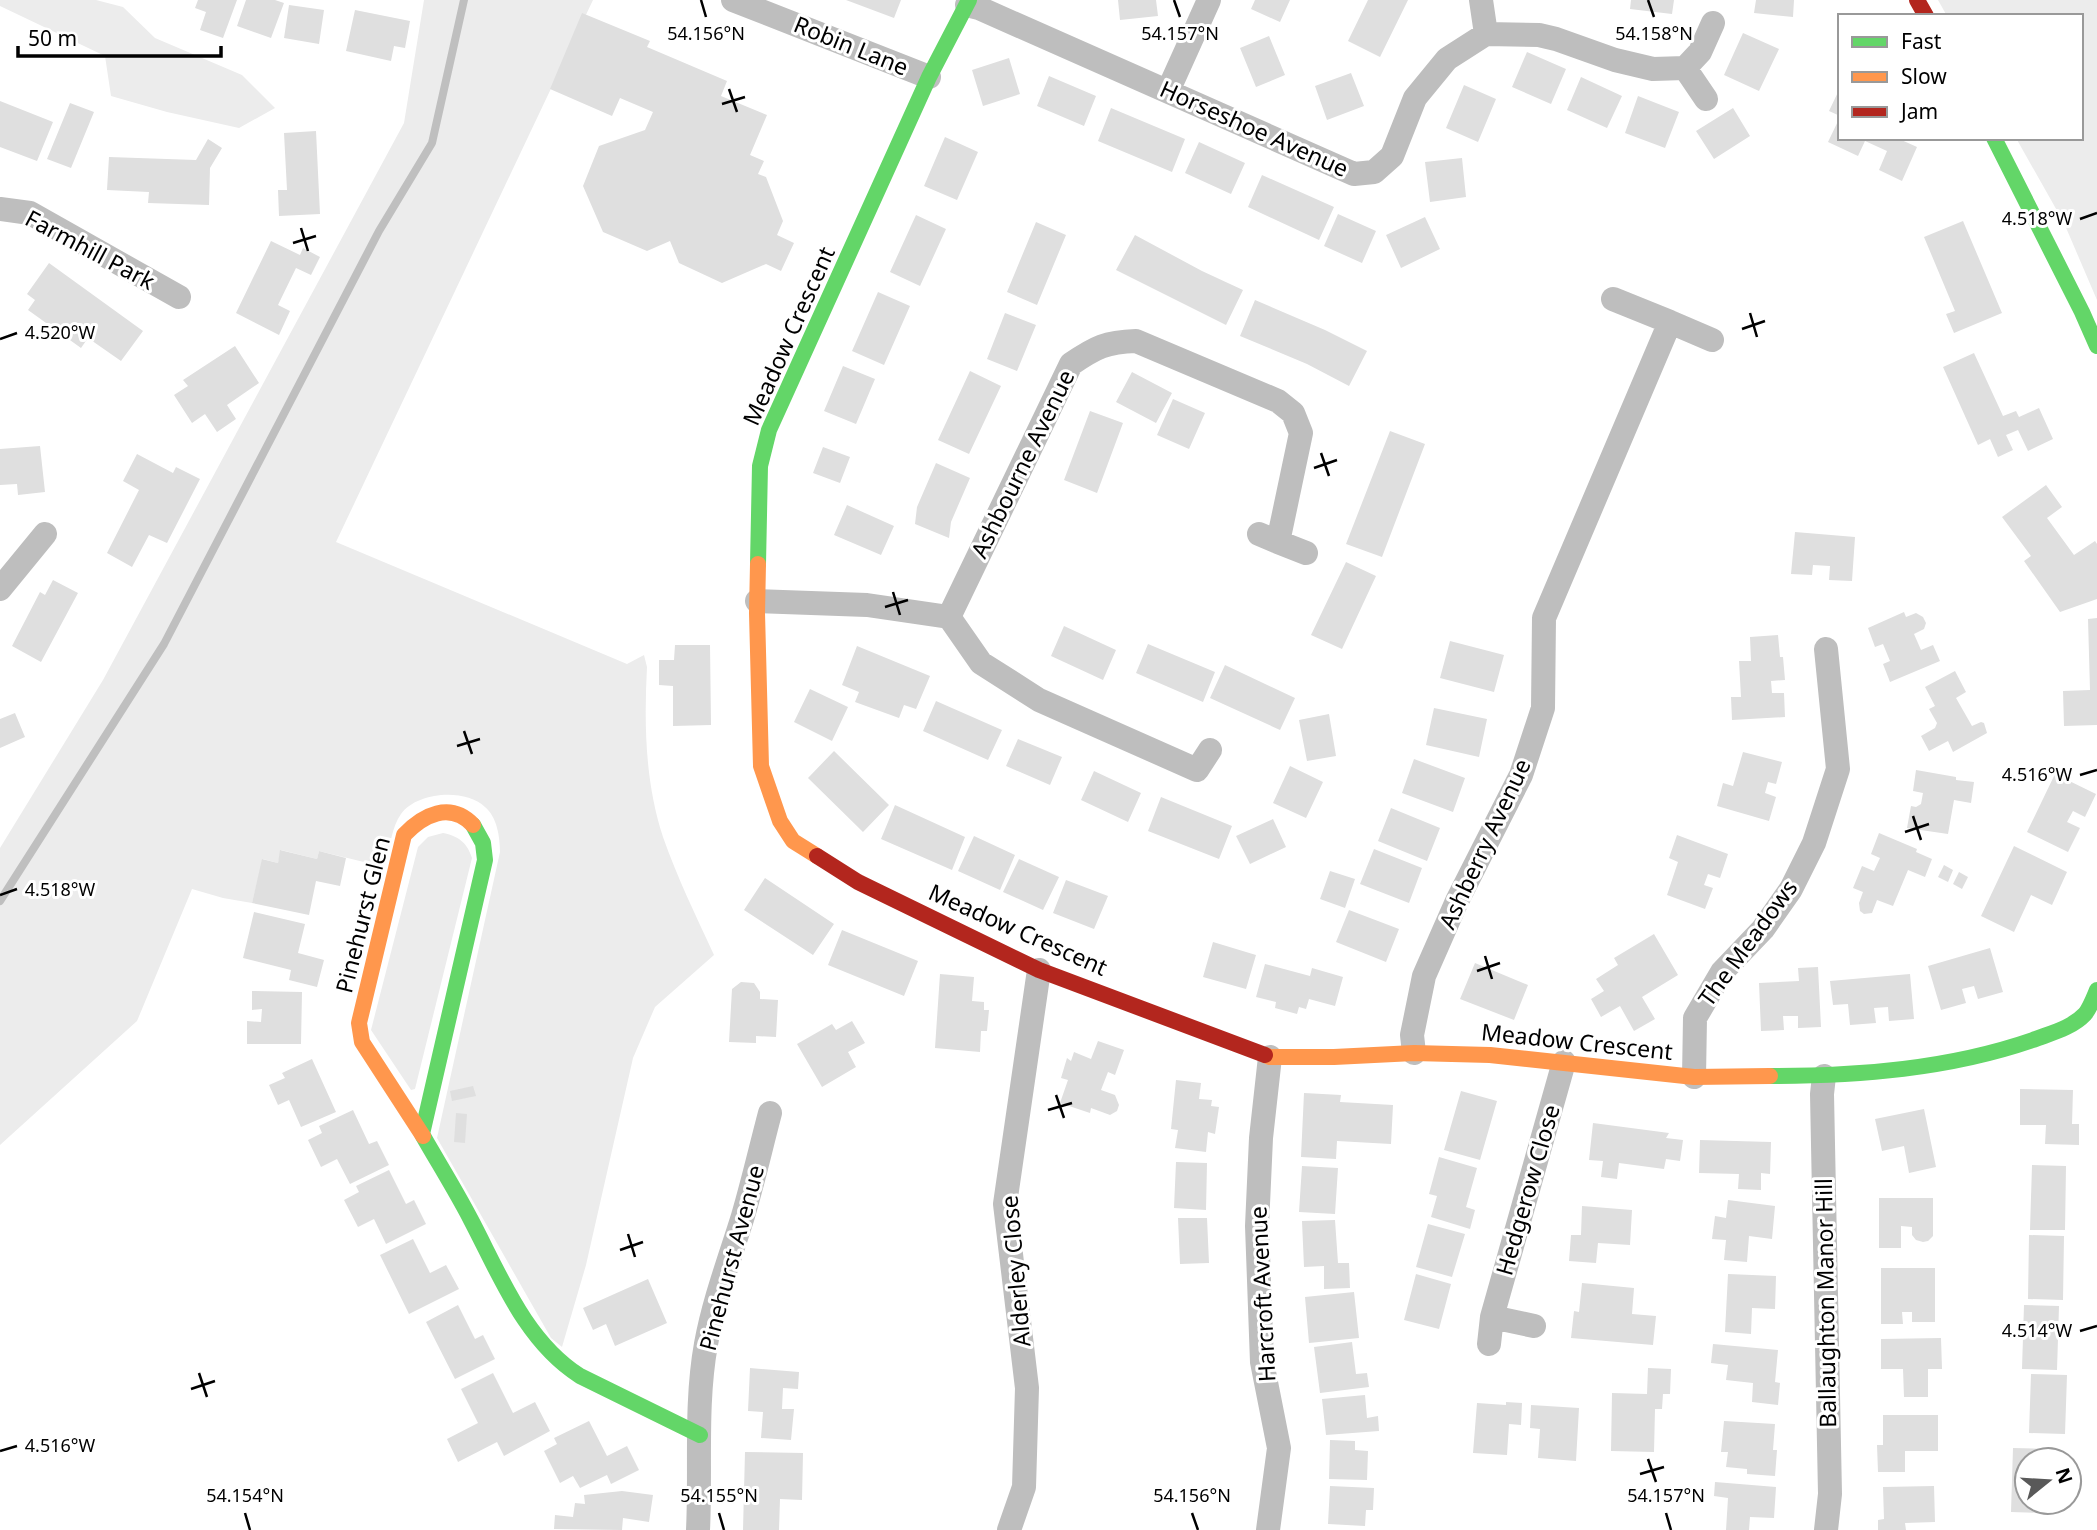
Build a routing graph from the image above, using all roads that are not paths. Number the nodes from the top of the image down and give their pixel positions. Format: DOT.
graph roads {
  1 [pos="733,0"];
  2 [pos="1209,0"];
  3 [pos="1481,0"];
  4 [pos="968,3"];
  5 [pos="1713,23"];
  6 [pos="1486,34"];
  7 [pos="1685,68"];
  8 [pos="929,77"];
  9 [pos="1168,91"];
  10 [pos="1706,99"];
  11 [pos="1995,140"];
  12 [pos="0,209"];
  13 [pos="179,297"];
  14 [pos="1613,299"];
  15 [pos="1670,322"];
  16 [pos="1712,340"];
  17 [pos="2097,346"];
  18 [pos="45,534"];
  19 [pos="1306,553"];
  20 [pos="0,589"];
  21 [pos="757,601"];
  22 [pos="949,617"];
  23 [pos="1826,649"];
  24 [pos="1210,750"];
  25 [pos="1039,970"];
  26 [pos="2097,995"];
  27 [pos="1414,1053"];
  28 [pos="1270,1057"];
  29 [pos="1564,1062"];
  30 [pos="1824,1076"];
  31 [pos="1694,1077"];
  32 [pos="770,1112"];
  33 [pos="422,1134"];
  34 [pos="1492,1317"];
  35 [pos="1534,1326"];
  36 [pos="1489,1344"];
  37 [pos="700,1435"];
  38 [pos="698,1530"];
  39 [pos="1009,1530"];
  40 [pos="1268,1530"];
  41 [pos="1826,1530"];
  1 -- 8 [label="street, Robin Lane"];
  2 -- 9 [label="street"];
  3 -- 6 [label="street"];
  4 -- 8 [label="main road, Meadow Crescent"];
  4 -- 9 [label="street, Horseshoe Avenue"];
  5 -- 7 [label="street"];
  6 -- 7 [label="street"];
  6 -- 9 [label="street, Horseshoe Avenue"];
  7 -- 10 [label="street"];
  8 -- 21 [label="main road, Meadow Crescent"];
  11 -- 17 [label="main road"];
  12 -- 13 [label="street, Farmhill Park"];
  14 -- 15 [label="street"];
  15 -- 16 [label="street"];
  15 -- 27 [label="street, Ashberry Avenue"];
  18 -- 20 [label="street"];
  19 -- 22 [label="street, Ashbourne Avenue"];
  21 -- 22 [label="street"];
  21 -- 25 [label="main road, Meadow Crescent"];
  22 -- 24 [label="street"];
  23 -- 31 [label="street, The Meadows"];
  25 -- 28 [label="main road, Meadow Crescent"];
  25 -- 39 [label="street, Alderley Close"];
  26 -- 30 [label="main road, Meadow Crescent"];
  27 -- 28 [label="main road, Meadow Crescent"];
  27 -- 29 [label="main road, Meadow Crescent"];
  28 -- 40 [label="street, Harcroft Avenue"];
  29 -- 31 [label="main road, Meadow Crescent"];
  29 -- 34 [label="street, Hedgerow Close"];
  30 -- 31 [label="main road, Meadow Crescent"];
  30 -- 41 [label="street, Ballaughton Manor Hill"];
  32 -- 37 [label="street, Pinehurst Avenue"];
  33 -- 33 [label="main road, Pinehurst Glen"];
  33 -- 37 [label="main road, Pinehurst Glen"];
  34 -- 35 [label="street"];
  34 -- 36 [label="street, Hedgerow Close"];
  37 -- 38 [label="street, Pinehurst Avenue"];
}
